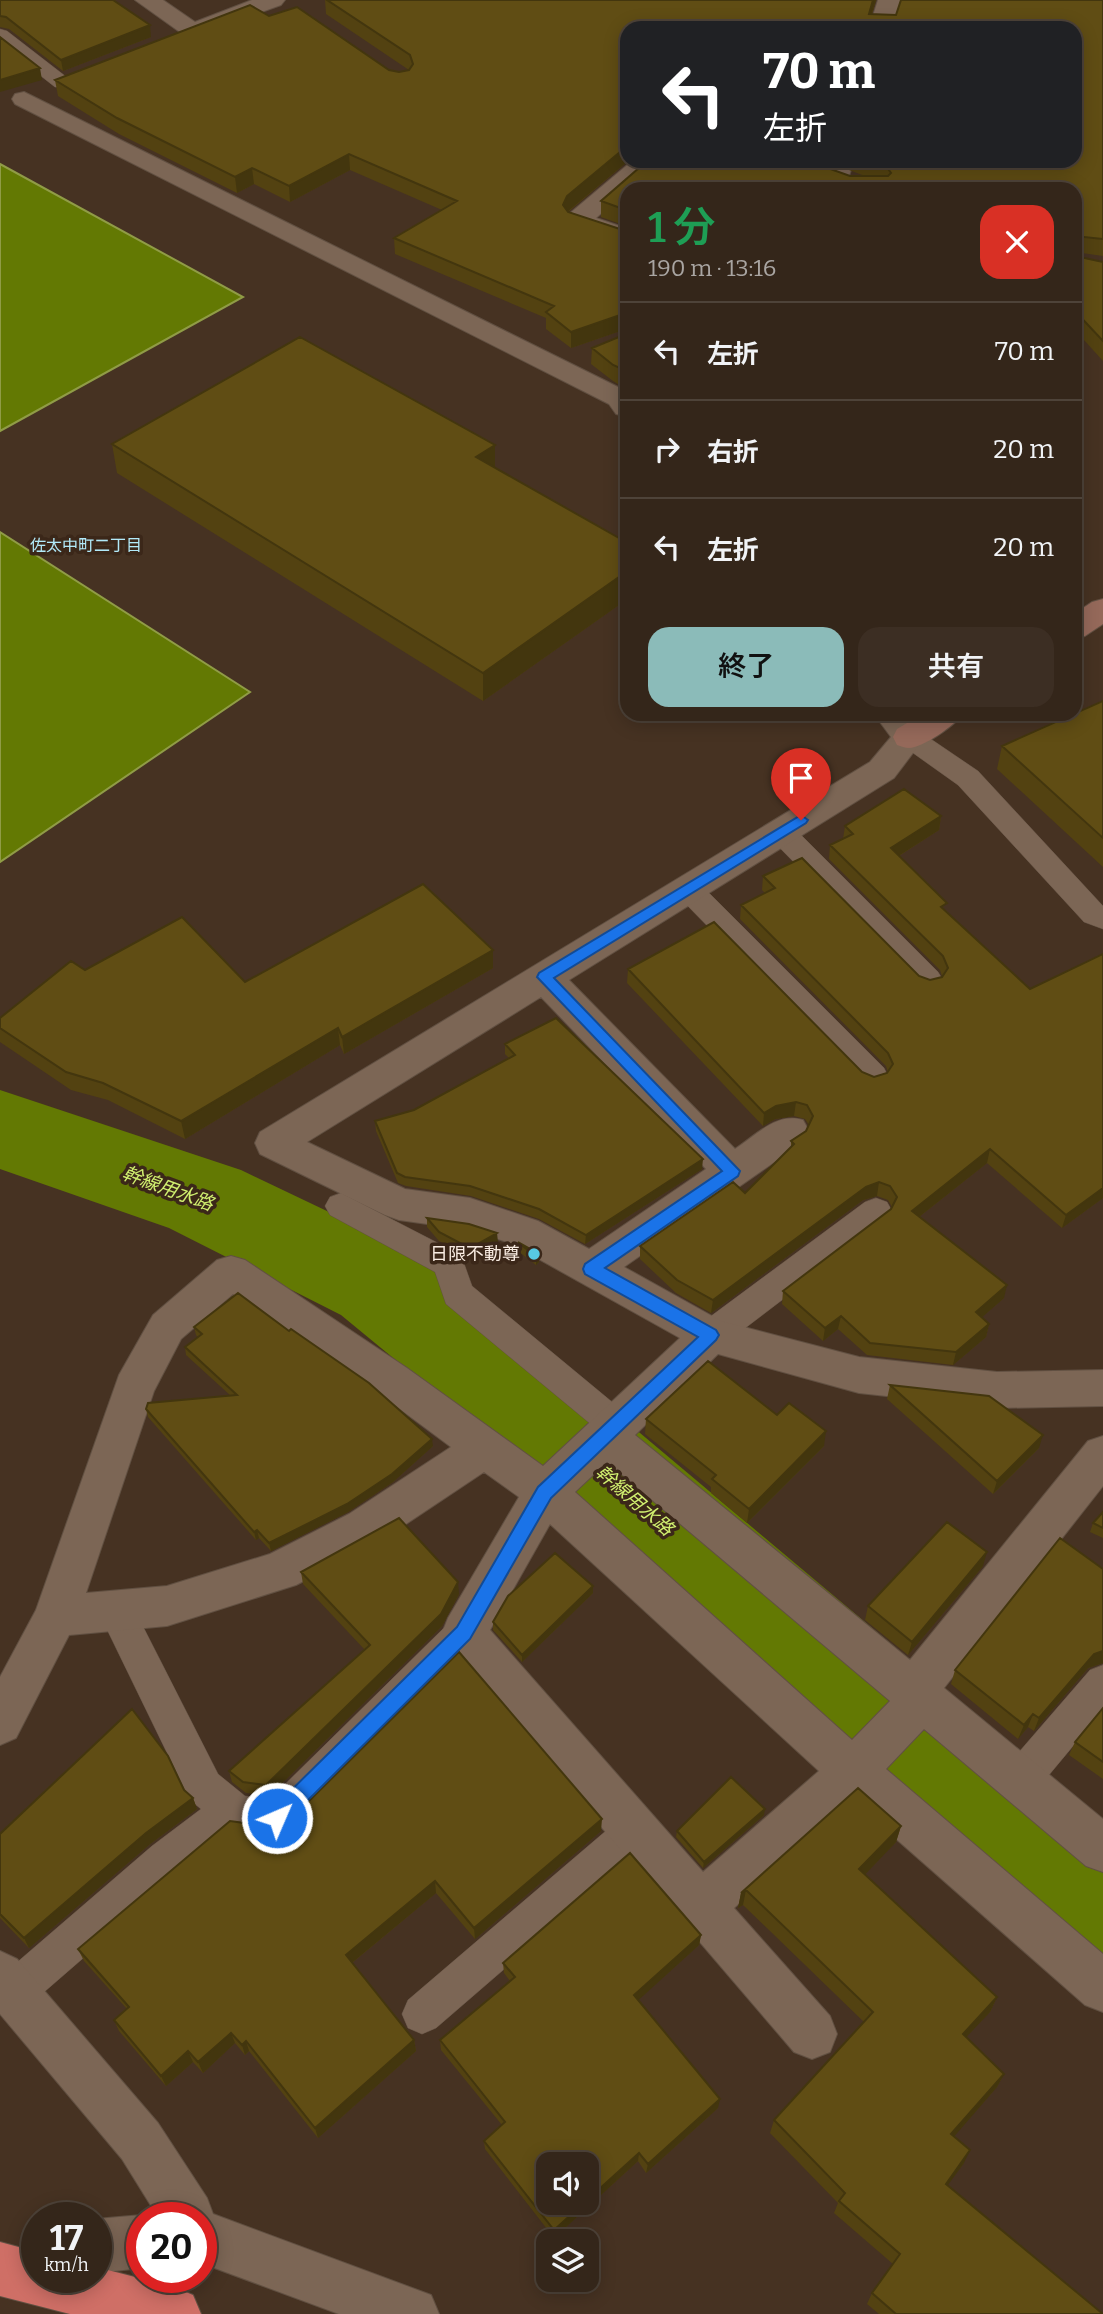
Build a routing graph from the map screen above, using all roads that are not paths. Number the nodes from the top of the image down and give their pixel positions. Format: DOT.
graph roads {
  1 [pos="148,0"];
  2 [pos="273,0"];
  3 [pos="890,0"];
  4 [pos="883,21"];
  5 [pos="192,30"];
  6 [pos="0,35"];
  7 [pos="169,40"];
  8 [pos="86,74"];
  9 [pos="62,83"];
  10 [pos="12,103"];
  11 [pos="639,168"];
  12 [pos="622,182"];
  13 [pos="620,184"];
  14 [pos="620,235"];
  15 [pos="592,353"];
  16 [pos="555,366"];
  17 [pos="620,400"];
  18 [pos="1103,608"];
  19 [pos="1082,623"];
  20 [pos="900,725"];
  21 [pos="781,832"];
  22 [pos="688,889"];
  23 [pos="1103,919"];
  24 [pos="544,977"];
  25 [pos="928,981"];
  26 [pos="873,1076"];
  27 [pos="790,1131"];
  28 [pos="732,1171"];
  29 [pos="341,1206"];
  30 [pos="876,1211"];
  31 [pos="591,1269"];
  32 [pos="710,1335"];
  33 [pos="1103,1388"];
  34 [pos="607,1435"];
  35 [pos="485,1448"];
  36 [pos="1103,1454"];
  37 [pos="550,1488"];
  38 [pos="116,1611"];
  39 [pos="56,1616"];
  40 [pos="464,1633"];
  41 [pos="1103,1682"];
  42 [pos="917,1699"];
  43 [pos="0,1723"];
  44 [pos="861,1763"];
  45 [pos="1020,1780"];
  46 [pos="231,1809"];
  47 [pos="635,1831"];
  48 [pos="1103,1849"];
  49 [pos="700,1906"];
  50 [pos="7,1984"];
  51 [pos="1103,1987"];
  52 [pos="422,2014"];
  53 [pos="812,2034"];
  54 [pos="179,2202"];
  55 [pos="217,2242"];
  56 [pos="21,2254"];
  57 [pos="0,2256"];
  58 [pos="0,2269"];
  59 [pos="174,2314"];
  60 [pos="412,2314"];
  1 -- 5 [label="street"];
  2 -- 5 [label="street"];
  3 -- 4 [label="street"];
  5 -- 7 [label="street"];
  6 -- 9 [label="lane"];
  8 -- 9 [label="street"];
  9 -- 10 [label="street"];
  10 -- 16 [label="street"];
  11 -- 12 [label="street"];
  13 -- 14 [label="street"];
  15 -- 16 [label="street"];
  16 -- 17 [label="street"];
  18 -- 19 [label="street"];
  20 -- 21 [label="street"];
  20 -- 23 [label="lane"];
  21 -- 22 [label="street"];
  21 -- 25 [label="lane"];
  22 -- 24 [label="street"];
  22 -- 26 [label="lane"];
  24 -- 28 [label="street"];
  24 -- 31 [label="street"];
  27 -- 28 [label="street"];
  28 -- 31 [label="street"];
  29 -- 34 [label="lane"];
  30 -- 32 [label="lane"];
  31 -- 32 [label="street"];
  32 -- 33 [label="street"];
  32 -- 34 [label="street"];
  34 -- 37 [label="street"];
  34 -- 42 [label="street"];
  35 -- 37 [label="street"];
  35 -- 38 [label="street"];
  35 -- 39 [label="street"];
  36 -- 42 [label="street"];
  37 -- 40 [label="street"];
  37 -- 44 [label="street"];
  38 -- 39 [label="street"];
  38 -- 46 [label="lane"];
  39 -- 43 [label="street"];
  40 -- 46 [label="lane"];
  40 -- 47 [label="street"];
  41 -- 45 [label="lane"];
  42 -- 44 [label="street"];
  42 -- 45 [label="street"];
  44 -- 49 [label="street"];
  44 -- 51 [label="street"];
  45 -- 48 [label="street"];
  46 -- 50 [label="lane"];
  47 -- 49 [label="street"];
  47 -- 52 [label="lane"];
  49 -- 53 [label="street"];
  50 -- 54 [label="street"];
  55 -- 60 [label="street"];
  56 -- 57 [label="street"];
  58 -- 59 [label="highway"];
}
